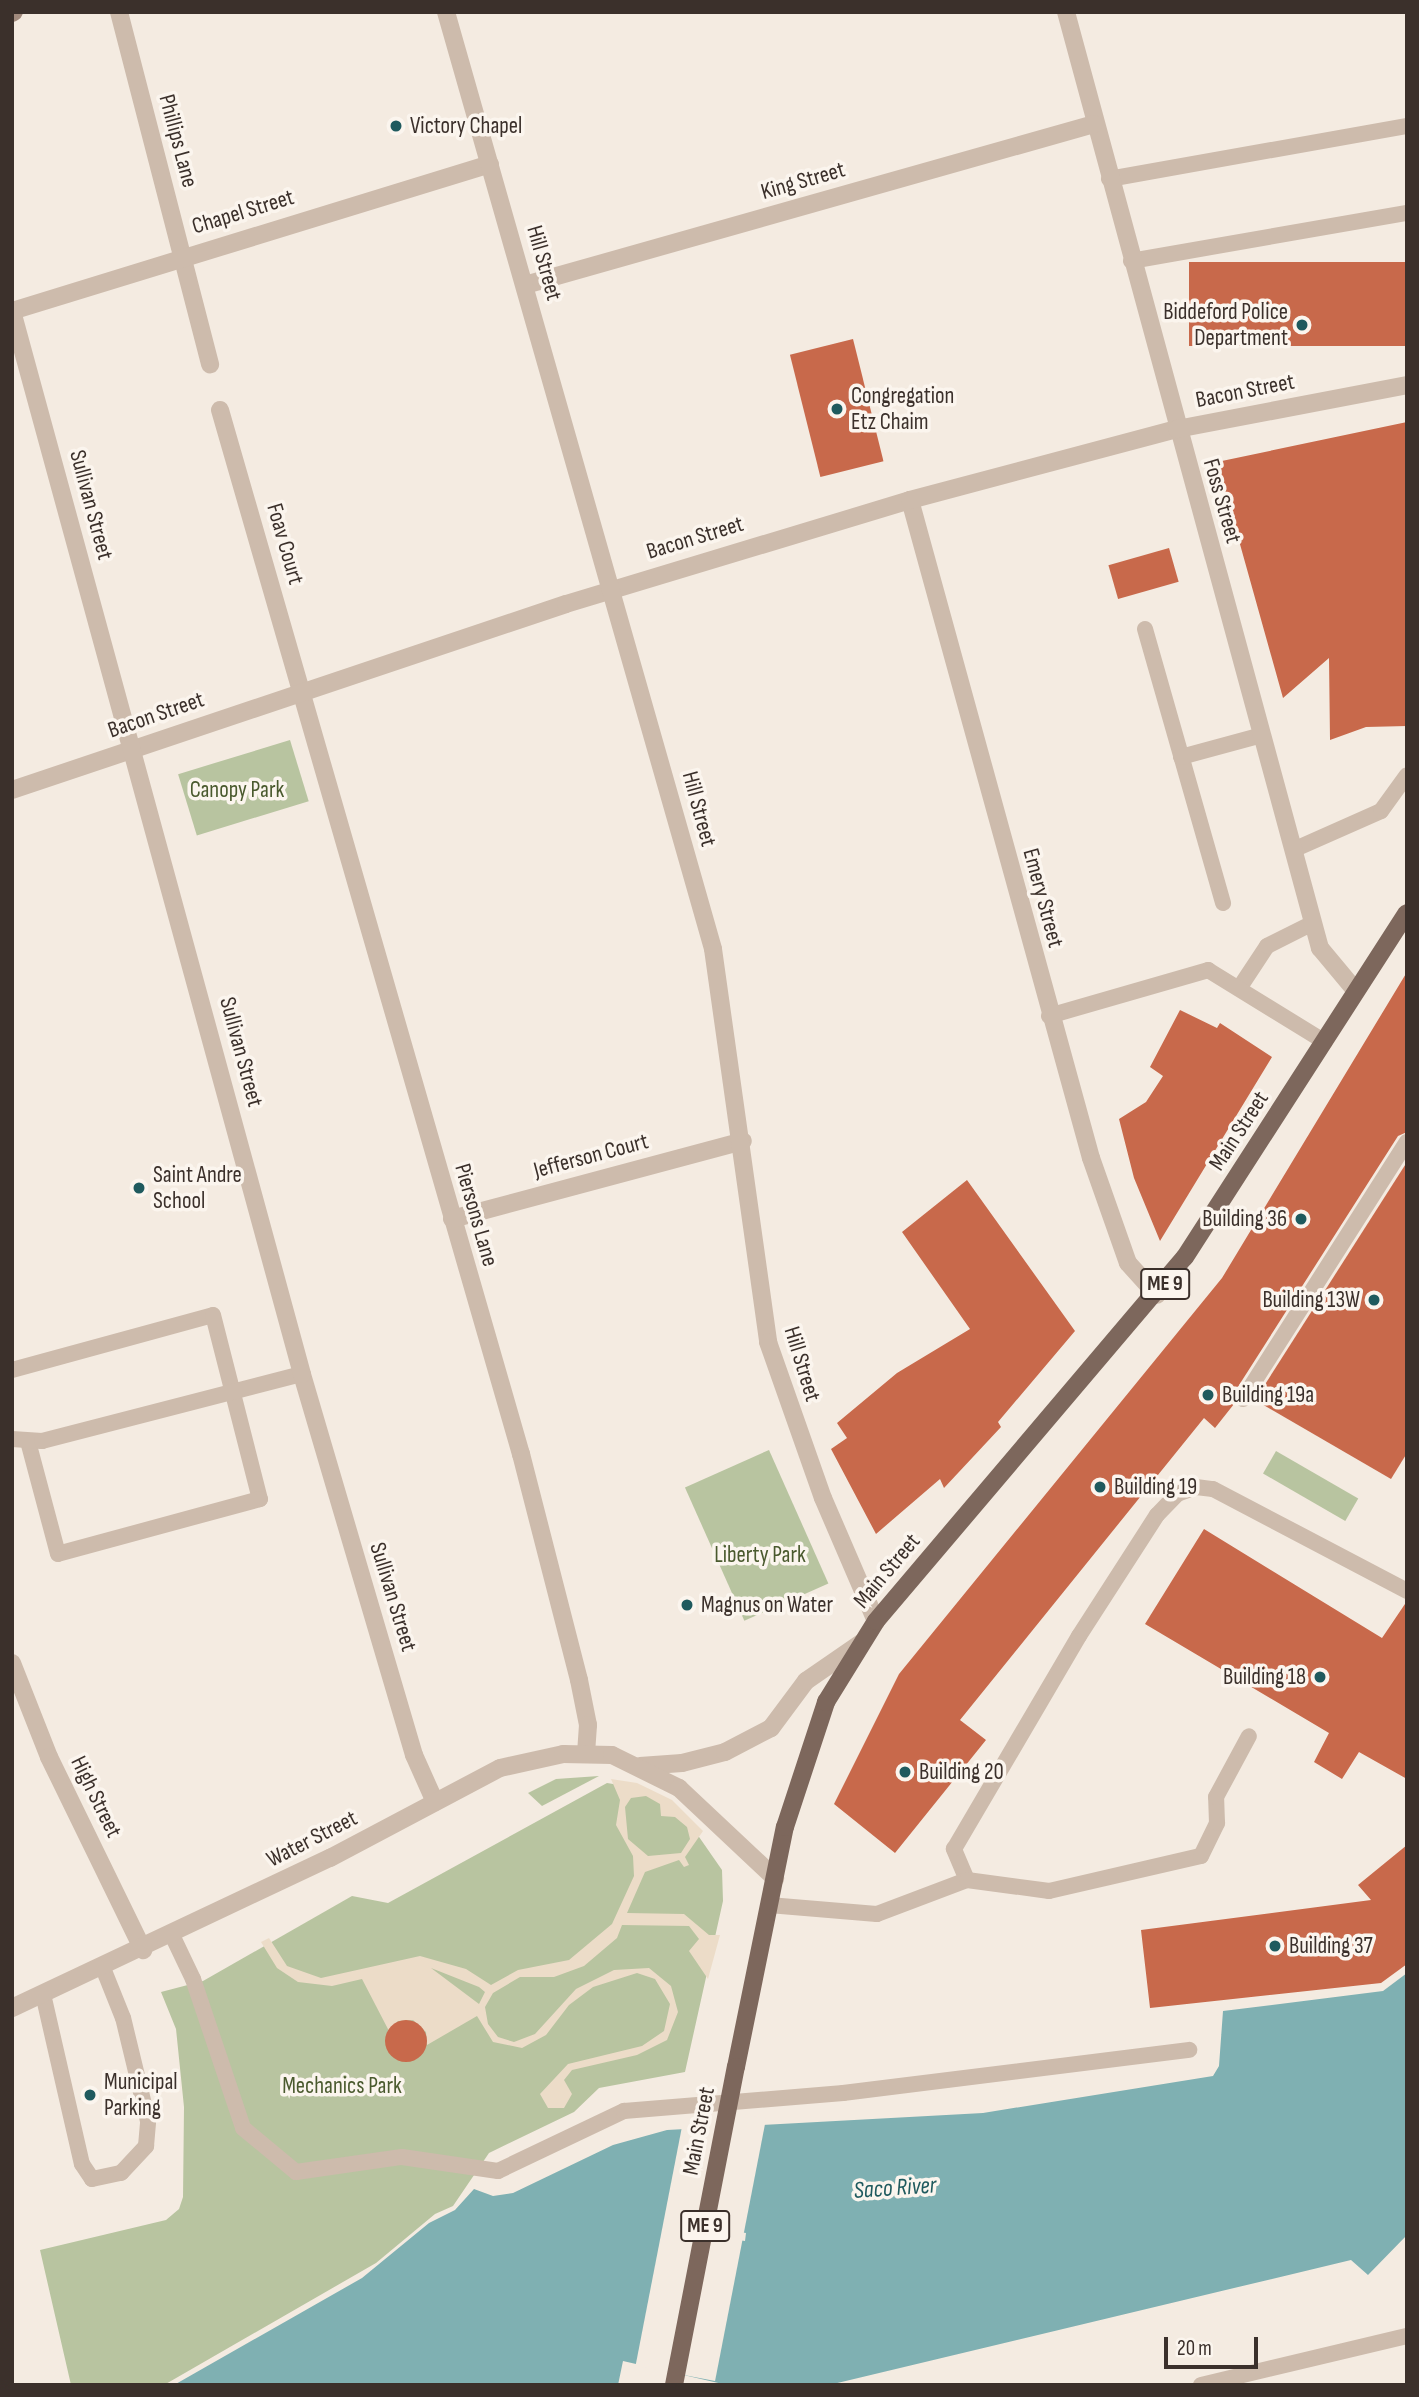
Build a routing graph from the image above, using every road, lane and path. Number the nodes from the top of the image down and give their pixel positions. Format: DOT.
graph roads {
  1 [pos="119,12"];
  2 [pos="446,12"];
  3 [pos="1066,12"];
  4 [pos="1094,124"];
  5 [pos="1407,126"];
  6 [pos="490,164"];
  7 [pos="1109,179"];
  8 [pos="1407,213"];
  9 [pos="182,256"];
  10 [pos="1131,261"];
  11 [pos="525,285"];
  12 [pos="12,311"];
  13 [pos="210,363"];
  14 [pos="1407,385"];
  15 [pos="220,410"];
  16 [pos="1177,429"];
  17 [pos="910,500"];
  18 [pos="611,590"];
  19 [pos="1145,629"];
  20 [pos="301,692"];
  21 [pos="1262,735"];
  22 [pos="133,748"];
  23 [pos="1181,757"];
  24 [pos="1407,775"];
  25 [pos="12,790"];
  26 [pos="1293,850"];
  27 [pos="1223,903"];
  28 [pos="1407,913"];
  29 [pos="1313,923"];
  30 [pos="1240,987"];
  31 [pos="1355,990"];
  32 [pos="1049,1016"];
  33 [pos="1325,1042"];
  34 [pos="743,1141"];
  35 [pos="1407,1142"];
  36 [pos="452,1219"];
  37 [pos="1157,1295"];
  38 [pos="12,1370"];
  39 [pos="302,1374"];
  40 [pos="232,1392"];
  41 [pos="1243,1399"];
  42 [pos="20,1440"];
  43 [pos="1407,1591"];
  44 [pos="876,1621"];
  45 [pos="861,1643"];
  46 [pos="12,1663"];
  47 [pos="1249,1736"];
  48 [pos="586,1754"];
  49 [pos="640,1766"];
  50 [pos="435,1802"];
  51 [pos="775,1878"];
  52 [pos="967,1880"];
  53 [pos="769,1905"];
  54 [pos="172,1936"];
  55 [pos="143,1950"];
  56 [pos="103,1968"];
  57 [pos="43,1994"];
  58 [pos="12,2008"];
  59 [pos="1189,2050"];
  60 [pos="1407,2336"];
  61 [pos="674,2385"];
  62 [pos="1200,2385"];
  1 -- 9 [label="street, Phillips Lane"];
  2 -- 6 [label="street, Hill Street"];
  3 -- 4 [label="street, Foss Street"];
  4 -- 7 [label="street, Foss Street"];
  4 -- 11 [label="street, King Street"];
  5 -- 7 [label="lane"];
  6 -- 9 [label="street, Chapel Street"];
  6 -- 11 [label="street, Hill Street"];
  7 -- 10 [label="street, Foss Street"];
  8 -- 10 [label="lane"];
  9 -- 12 [label="street, Chapel Street"];
  9 -- 13 [label="street, Phillips Lane"];
  10 -- 16 [label="street, Foss Street"];
  11 -- 18 [label="street, Hill Street"];
  12 -- 22 [label="street, Sullivan Street"];
  14 -- 16 [label="street, Bacon Street"];
  15 -- 20 [label="street, Foav Court"];
  16 -- 17 [label="street, Bacon Street"];
  16 -- 21 [label="street, Foss Street"];
  17 -- 18 [label="street, Bacon Street"];
  17 -- 32 [label="street, Emery Street"];
  18 -- 20 [label="street, Bacon Street"];
  18 -- 34 [label="street, Hill Street"];
  19 -- 23 [label="lane"];
  20 -- 22 [label="street, Bacon Street"];
  20 -- 36 [label="street, Piersons Lane"];
  21 -- 23 [label="lane"];
  21 -- 26 [label="street, Foss Street"];
  22 -- 25 [label="street, Bacon Street"];
  22 -- 39 [label="street, Sullivan Street"];
  23 -- 27 [label="lane"];
  24 -- 26 [label="lane"];
  26 -- 29 [label="street, Foss Street"];
  28 -- 31 [label="main road, Main Street / ME 9"];
  29 -- 30 [label="lane"];
  29 -- 31 [label="street, Foss Street"];
  30 -- 32 [label="lane"];
  30 -- 33 [label="lane"];
  31 -- 33 [label="main road, Main Street / ME 9"];
  32 -- 37 [label="street, Emery Street"];
  33 -- 37 [label="main road, Main Street / ME 9"];
  34 -- 36 [label="street, Jefferson Court"];
  34 -- 44 [label="street, Hill Street"];
  35 -- 41 [label="lane"];
  36 -- 48 [label="street, Piersons Lane"];
  37 -- 44 [label="main road, Main Street / ME 9"];
  38 -- 40 [label="lane"];
  39 -- 40 [label="lane"];
  39 -- 50 [label="street, Sullivan Street"];
  40 -- 42 [label="lane"];
  40 -- 42 [label="lane"];
  43 -- 52 [label="lane"];
  44 -- 45 [label="main road, Main Street / ME 9"];
  45 -- 49 [label="street"];
  45 -- 51 [label="main road, Main Street / ME 9"];
  46 -- 55 [label="street, High Street"];
  47 -- 52 [label="lane"];
  48 -- 49 [label="street, Water Street"];
  48 -- 50 [label="street, Water Street"];
  49 -- 51 [label="street"];
  50 -- 54 [label="street, Water Street"];
  51 -- 53 [label="main road, Main Street / ME 9"];
  52 -- 53 [label="lane"];
  53 -- 61 [label="main road, Main Street / ME 9, bridge"];
  54 -- 55 [label="street, Water Street"];
  54 -- 59 [label="lane"];
  55 -- 56 [label="street, Water Street"];
  56 -- 57 [label="street, Water Street"];
  56 -- 57 [label="lane"];
  57 -- 58 [label="street, Water Street"];
  60 -- 62 [label="lane"];
}
